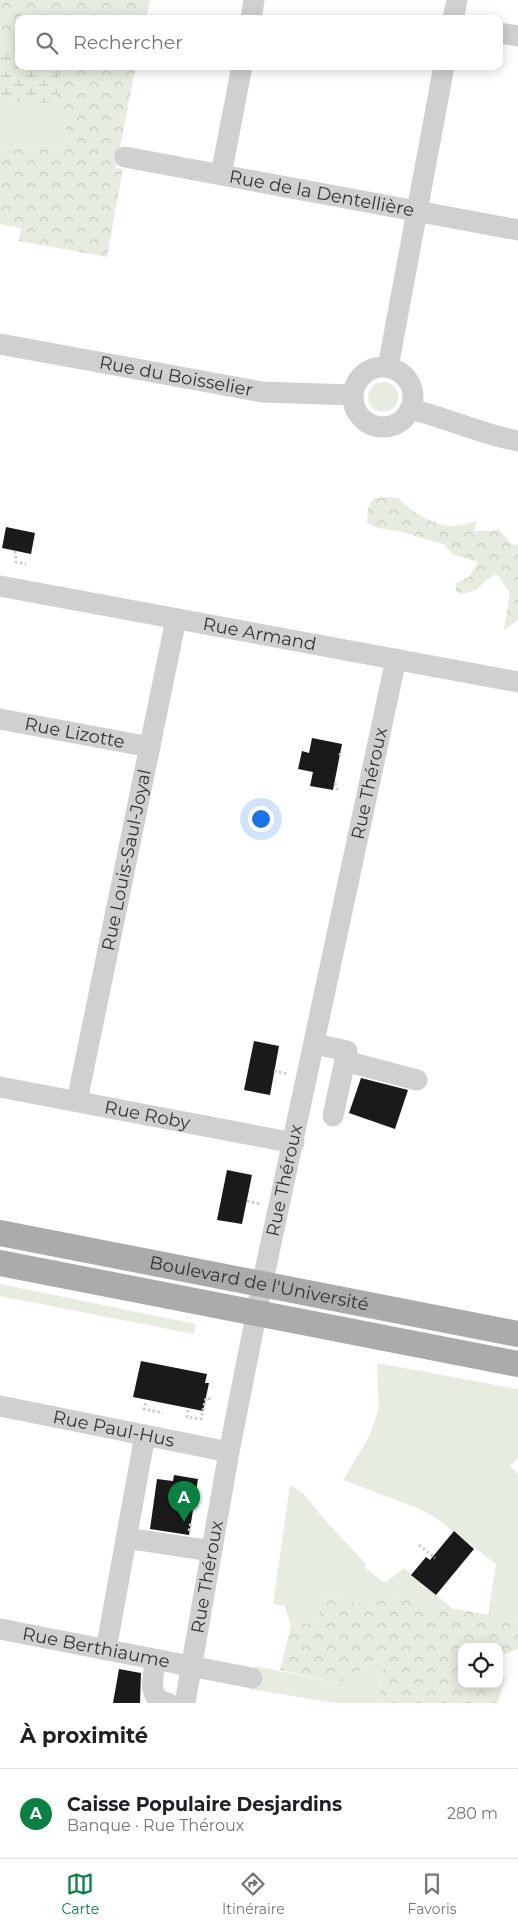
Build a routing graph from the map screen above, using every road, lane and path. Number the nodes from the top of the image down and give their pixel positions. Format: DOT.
graph roads {
  1 [pos="254,0"];
  2 [pos="457,0"];
  3 [pos="252,15"];
  4 [pos="454,15"];
  5 [pos="503,34"];
  6 [pos="518,36"];
  7 [pos="241,70"];
  8 [pos="443,70"];
  9 [pos="125,157"];
  10 [pos="221,175"];
  11 [pos="417,212"];
  12 [pos="518,230"];
  13 [pos="0,344"];
  14 [pos="388,367"];
  15 [pos="352,395"];
  16 [pos="410,409"];
  17 [pos="518,440"];
  18 [pos="15,551"];
  19 [pos="26,564"];
  20 [pos="0,586"];
  21 [pos="176,619"];
  22 [pos="396,659"];
  23 [pos="518,682"];
  24 [pos="0,719"];
  25 [pos="150,747"];
  26 [pos="344,754"];
  27 [pos="339,755"];
  28 [pos="334,783"];
  29 [pos="338,791"];
  30 [pos="315,1044"];
  31 [pos="349,1073"];
  32 [pos="417,1080"];
  33 [pos="0,1087"];
  34 [pos="77,1101"];
  35 [pos="302,1108"];
  36 [pos="294,1143"];
  37 [pos="0,1233"];
  38 [pos="0,1264"];
  39 [pos="262,1285"];
  40 [pos="257,1314"];
  41 [pos="518,1334"];
  42 [pos="518,1364"];
  43 [pos="212,1399"];
  44 [pos="146,1403"];
  45 [pos="0,1406"];
  46 [pos="188,1410"];
  47 [pos="163,1412"];
  48 [pos="146,1435"];
  49 [pos="229,1452"];
  50 [pos="126,1538"];
  51 [pos="419,1545"];
  52 [pos="212,1551"];
  53 [pos="434,1558"];
  54 [pos="0,1629"];
  55 [pos="106,1650"];
  56 [pos="156,1660"];
  57 [pos="191,1667"];
  58 [pos="252,1678"];
  59 [pos="168,1703"];
  60 [pos="185,1703"];
  1 -- 3 [label="street"];
  2 -- 4 [label="street"];
  5 -- 6 [label="street"];
  7 -- 10 [label="street"];
  8 -- 11 [label="street"];
  9 -- 10 [label="street, Rue de la Dentellière"];
  10 -- 11 [label="street, Rue de la Dentellière"];
  11 -- 12 [label="street, Rue de la Dentellière"];
  11 -- 14 [label="street"];
  13 -- 15 [label="street, Rue du Boisselier"];
  14 -- 15 [label="street"];
  14 -- 16 [label="street"];
  15 -- 16 [label="street"];
  16 -- 17 [label="street"];
  18 -- 19 [label="path"];
  20 -- 21 [label="street, Rue Armand"];
  21 -- 22 [label="street, Rue Armand"];
  21 -- 25 [label="street, Rue Louis-Saul-Joyal"];
  22 -- 23 [label="street, Rue Armand"];
  22 -- 30 [label="street, Rue Théroux"];
  24 -- 25 [label="street, Rue Lizotte"];
  25 -- 34 [label="street, Rue Louis-Saul-Joyal"];
  26 -- 27 [label="path"];
  28 -- 29 [label="path"];
  30 -- 31 [label="street"];
  30 -- 35 [label="street, Rue Théroux"];
  31 -- 32 [label="street"];
  31 -- 35 [label="street"];
  33 -- 34 [label="street, Rue Roby"];
  34 -- 36 [label="street, Rue Roby"];
  35 -- 36 [label="street, Rue Théroux"];
  36 -- 39 [label="street, Rue Théroux"];
  37 -- 39 [label="main road, Boulevard de l'Université"];
  38 -- 40 [label="main road, Boulevard de l'Université"];
  39 -- 40 [label="street, Rue Théroux"];
  39 -- 41 [label="main road, Boulevard de l'Université"];
  40 -- 42 [label="main road, Boulevard de l'Université"];
  40 -- 49 [label="street, Rue Théroux"];
  43 -- 46 [label="path"];
  44 -- 47 [label="path"];
  45 -- 48 [label="street, Rue Paul-Hus"];
  48 -- 49 [label="street, Rue Paul-Hus"];
  48 -- 50 [label="street"];
  49 -- 52 [label="street, Rue Théroux"];
  50 -- 52 [label="street"];
  50 -- 55 [label="street"];
  51 -- 53 [label="path"];
  52 -- 57 [label="street, Rue Théroux"];
  54 -- 55 [label="street, Rue Berthiaume"];
  55 -- 56 [label="street, Rue Berthiaume"];
  56 -- 57 [label="street, Rue Berthiaume"];
  56 -- 59 [label="street"];
  57 -- 58 [label="street, Rue Berthiaume"];
  57 -- 60 [label="street, Rue Théroux"];
}
